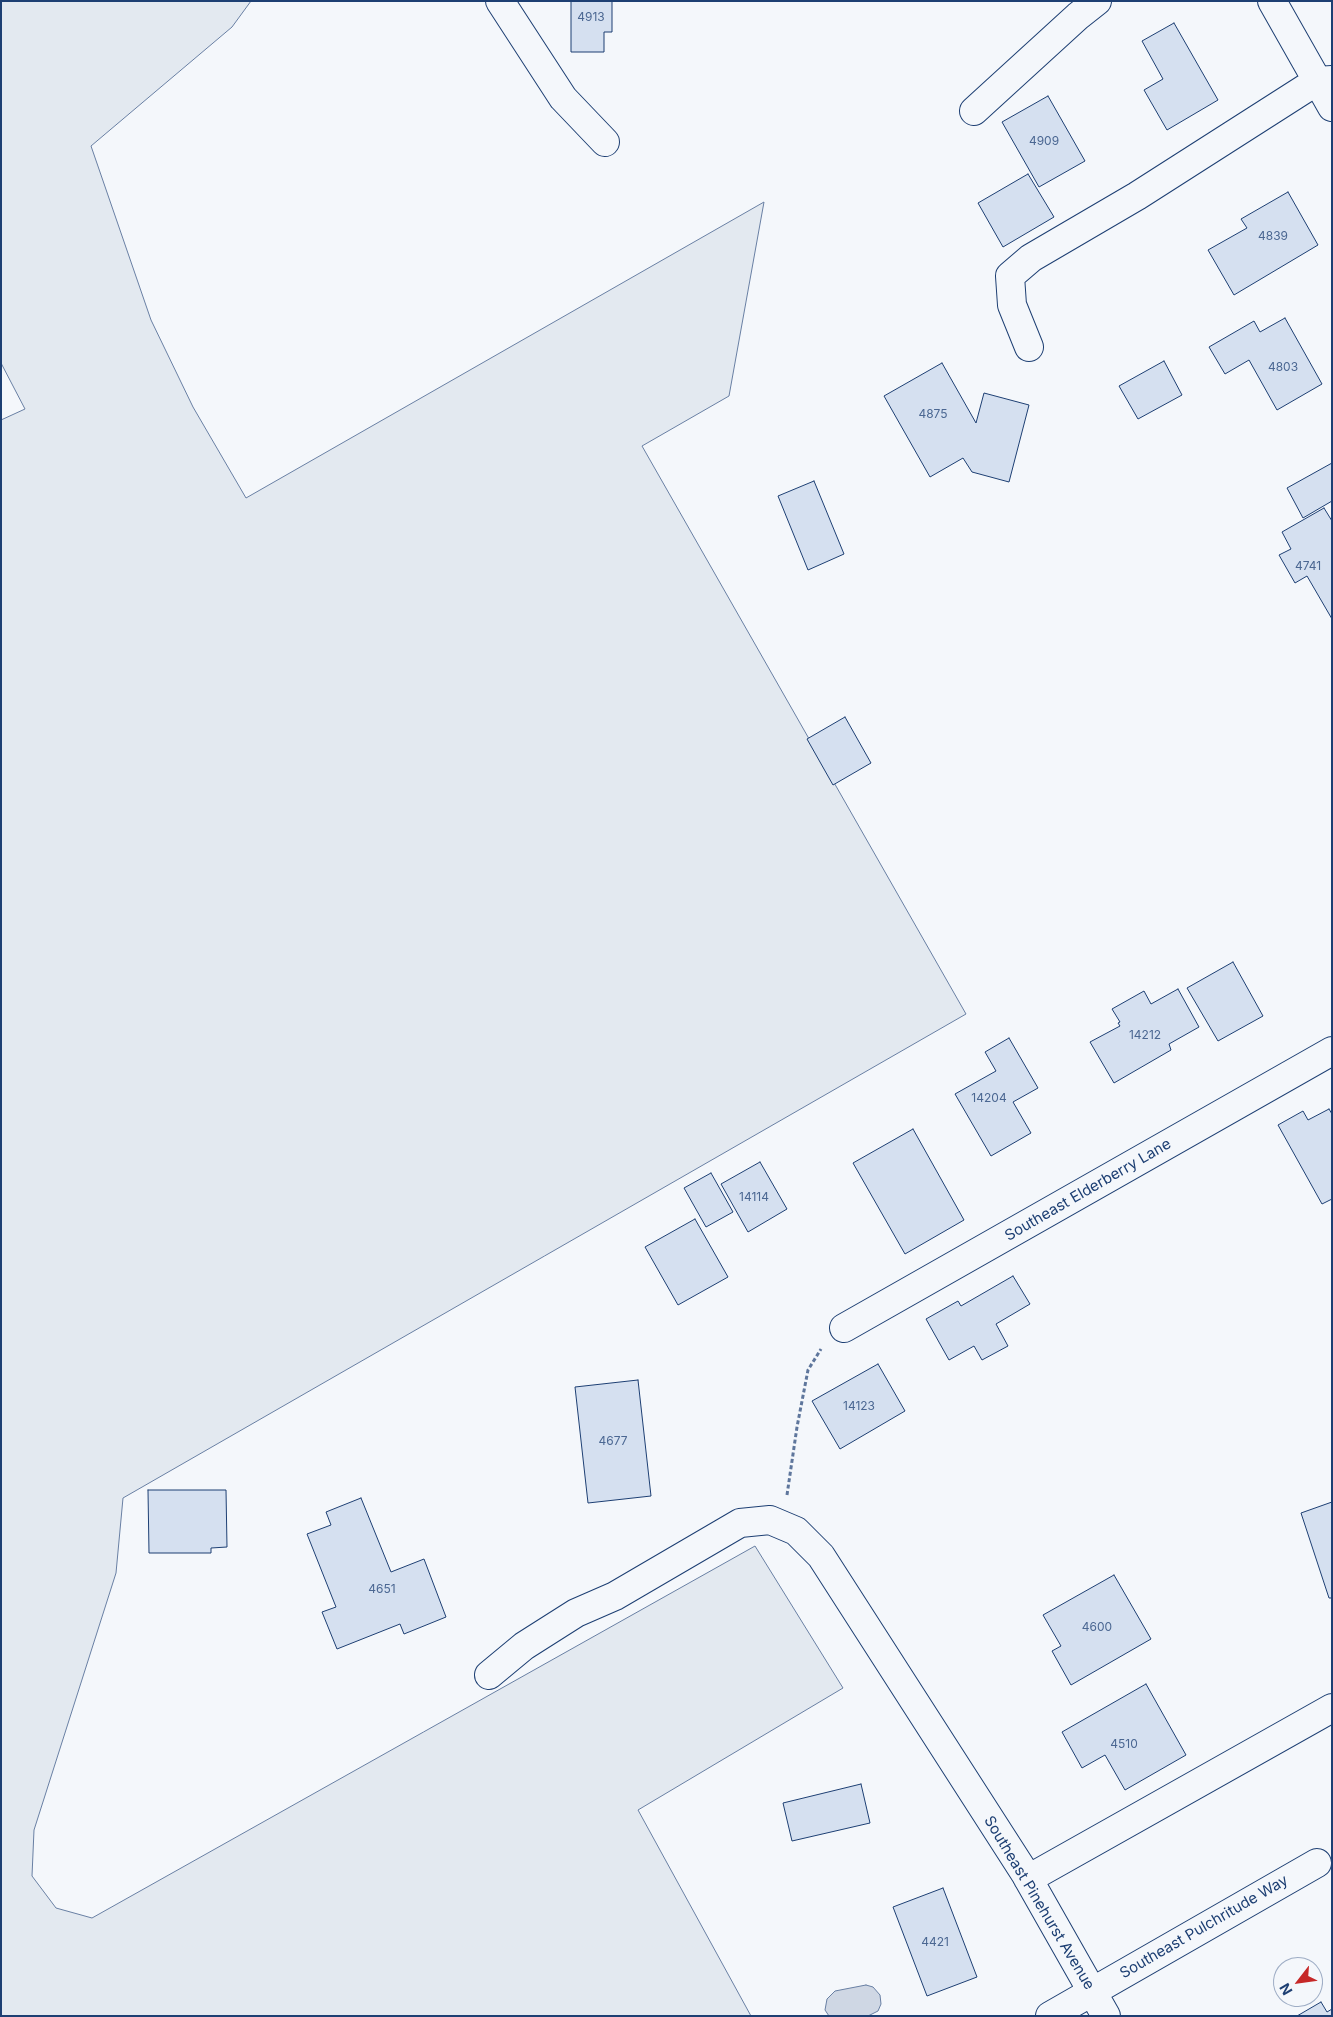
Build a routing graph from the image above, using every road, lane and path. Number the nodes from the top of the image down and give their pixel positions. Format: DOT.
graph roads {
  1 [pos="500,1"];
  2 [pos="1097,1"];
  3 [pos="1272,1"];
  4 [pos="1324,80"];
  5 [pos="1332,107"];
  6 [pos="974,111"];
  7 [pos="605,142"];
  8 [pos="1029,346"];
  9 [pos="1332,1052"];
  10 [pos="844,1328"];
  11 [pos="770,1520"];
  12 [pos="489,1675"];
  13 [pos="1332,1708"];
  14 [pos="1317,1862"];
  15 [pos="1028,1879"];
  16 [pos="1092,1992"];
  17 [pos="1050,2016"];
  18 [pos="1106,2016"];
  1 -- 7 [label="street"];
  2 -- 6 [label="street"];
  3 -- 4 [label="street"];
  4 -- 5 [label="street"];
  4 -- 8 [label="street"];
  9 -- 10 [label="street, Southeast Elderberry Lane"];
  10 -- 11 [label="path"];
  11 -- 12 [label="street"];
  11 -- 15 [label="street, Southeast Pinehurst Avenue"];
  13 -- 15 [label="street"];
  14 -- 16 [label="street, Southeast Pulchritude Way"];
  15 -- 16 [label="street, Southeast Pinehurst Avenue"];
  16 -- 17 [label="street, Southeast Pulchritude Way"];
  16 -- 18 [label="street, Southeast Pinehurst Avenue"];
}
